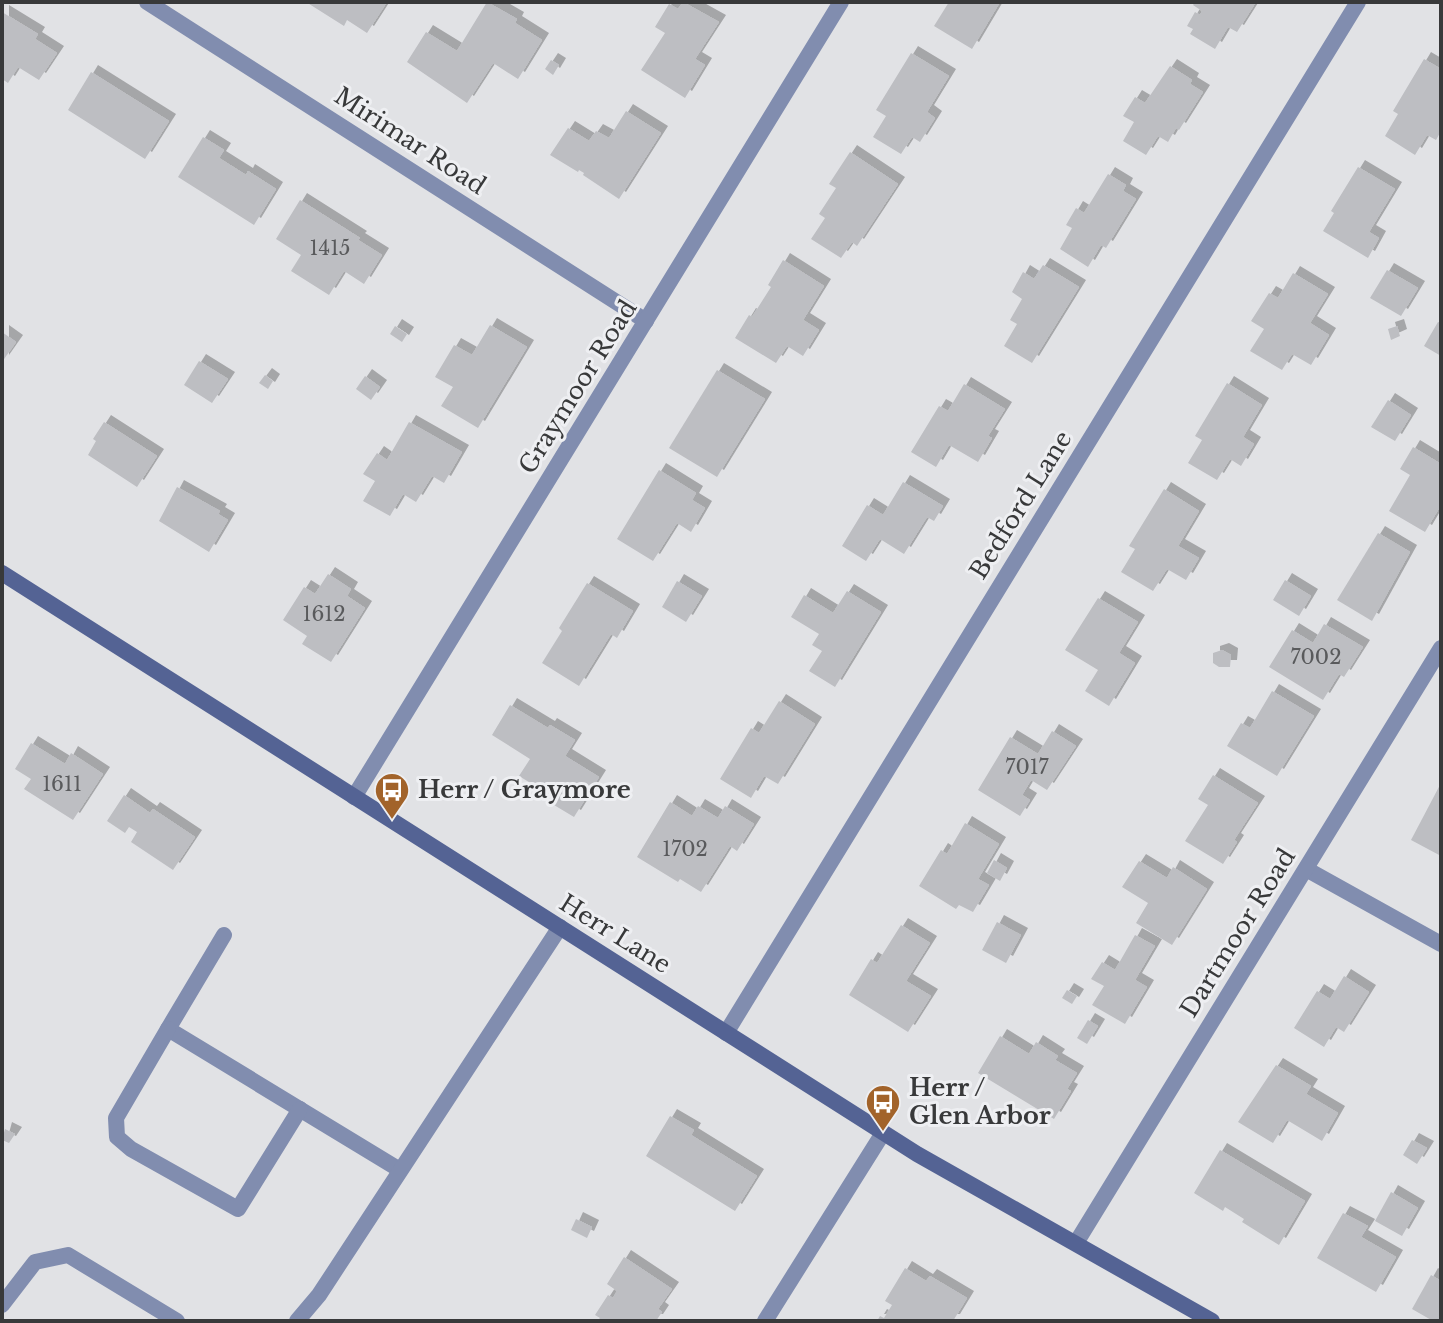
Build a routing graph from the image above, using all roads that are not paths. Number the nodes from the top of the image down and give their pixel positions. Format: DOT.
graph roads {
  1 [pos="147,2"];
  2 [pos="841,2"];
  3 [pos="1358,2"];
  4 [pos="646,321"];
  5 [pos="2,573"];
  6 [pos="1441,648"];
  7 [pos="354,797"];
  8 [pos="1306,869"];
  9 [pos="560,927"];
  10 [pos="224,935"];
  11 [pos="1441,944"];
  12 [pos="168,1029"];
  13 [pos="726,1033"];
  14 [pos="300,1109"];
  15 [pos="883,1133"];
  16 [pos="400,1170"];
  17 [pos="1076,1243"];
  18 [pos="2,1305"];
  19 [pos="177,1321"];
  20 [pos="297,1321"];
  21 [pos="765,1321"];
  22 [pos="1212,1321"];
  1 -- 4 [label="street, Mirimar Road"];
  2 -- 4 [label="street, Graymoor Road"];
  3 -- 13 [label="street, Bedford Lane"];
  4 -- 7 [label="street, Graymoor Road"];
  5 -- 7 [label="main road, Herr Lane"];
  6 -- 8 [label="street, Dartmoor Road"];
  7 -- 9 [label="main road, Herr Lane"];
  8 -- 11 [label="street"];
  8 -- 17 [label="street, Dartmoor Road"];
  9 -- 13 [label="main road, Herr Lane"];
  9 -- 16 [label="street"];
  10 -- 12 [label="street"];
  12 -- 14 [label="street"];
  12 -- 14 [label="street"];
  13 -- 15 [label="main road, Herr Lane"];
  14 -- 16 [label="street"];
  15 -- 17 [label="main road, Herr Lane"];
  15 -- 21 [label="street"];
  16 -- 20 [label="street"];
  17 -- 22 [label="main road, Herr Lane"];
  18 -- 19 [label="street"];
}
